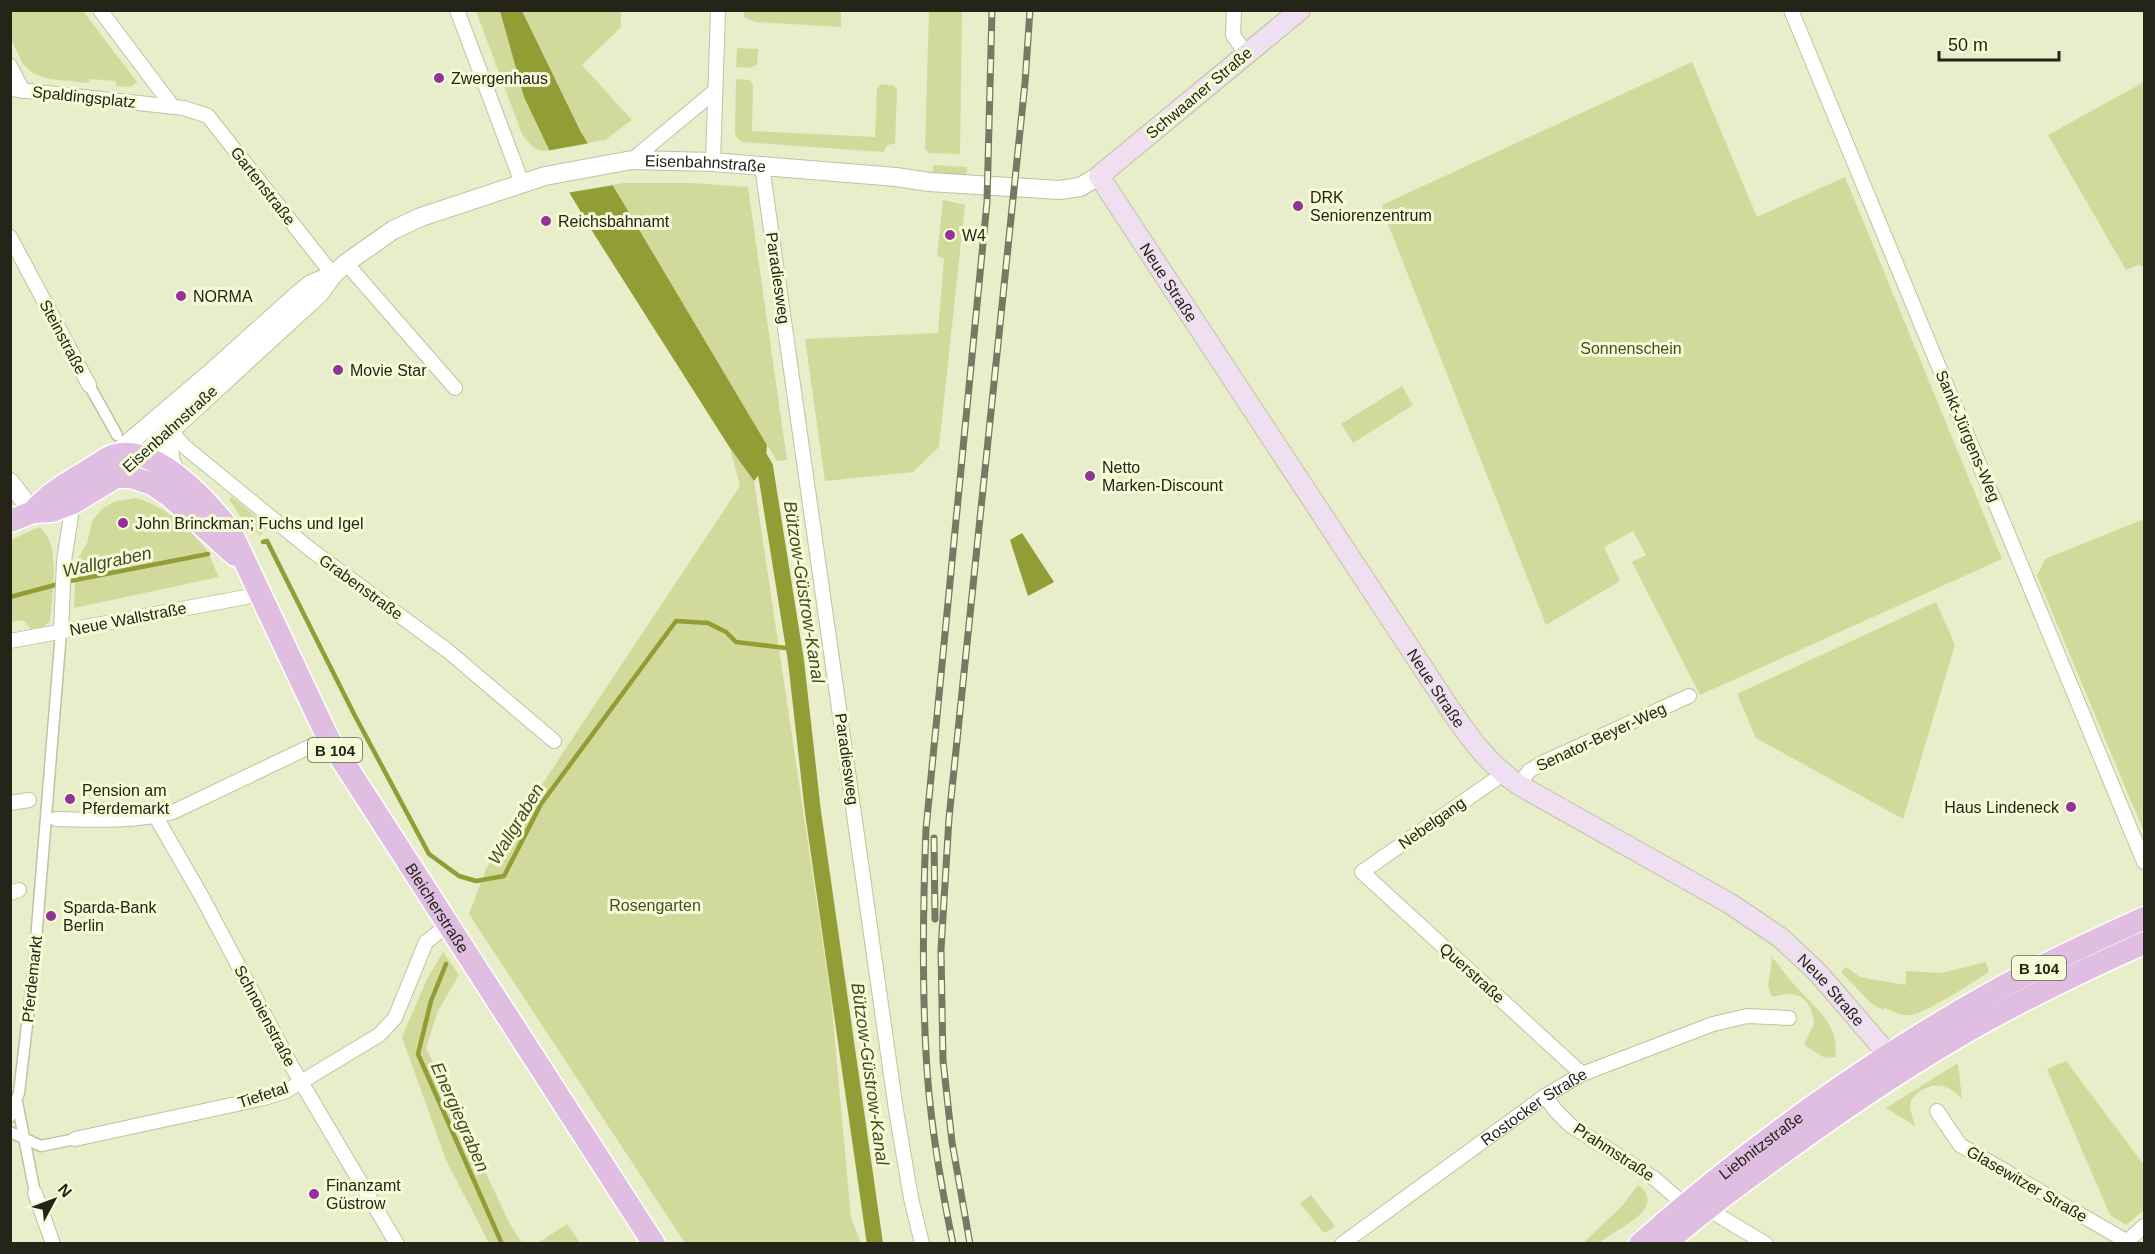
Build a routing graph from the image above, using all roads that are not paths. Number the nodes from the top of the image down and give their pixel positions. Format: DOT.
graph roads {
  1 [pos="100,10"];
  2 [pos="457,10"];
  3 [pos="718,10"];
  4 [pos="1234,10"];
  5 [pos="1300,10"];
  6 [pos="1791,10"];
  7 [pos="1246,54"];
  8 [pos="10,66"];
  9 [pos="17,90"];
  10 [pos="715,91"];
  11 [pos="178,107"];
  12 [pos="624,161"];
  13 [pos="713,162"];
  14 [pos="762,166"];
  15 [pos="1099,176"];
  16 [pos="522,183"];
  17 [pos="10,237"];
  18 [pos="340,269"];
  19 [pos="89,385"];
  20 [pos="455,388"];
  21 [pos="169,433"];
  22 [pos="126,458"];
  23 [pos="176,473"];
  24 [pos="10,482"];
  25 [pos="73,503"];
  26 [pos="33,512"];
  27 [pos="10,521"];
  28 [pos="243,562"];
  29 [pos="246,597"];
  30 [pos="61,632"];
  31 [pos="10,641"];
  32 [pos="1689,696"];
  33 [pos="328,738"];
  34 [pos="554,741"];
  35 [pos="1511,779"];
  36 [pos="29,800"];
  37 [pos="48,801"];
  38 [pos="10,803"];
  39 [pos="156,817"];
  40 [pos="51,819"];
  41 [pos="2145,862"];
  42 [pos="1362,872"];
  43 [pos="15,892"];
  44 [pos="40,892"];
  45 [pos="2145,918"];
  46 [pos="448,925"];
  47 [pos="2145,943"];
  48 [pos="1789,1018"];
  49 [pos="1896,1063"];
  50 [pos="1582,1074"];
  51 [pos="301,1081"];
  52 [pos="1545,1096"];
  53 [pos="17,1102"];
  54 [pos="1937,1111"];
  55 [pos="10,1117"];
  56 [pos="10,1132"];
  57 [pos="24,1138"];
  58 [pos="75,1139"];
  59 [pos="35,1193"];
  60 [pos="1696,1206"];
  61 [pos="2145,1226"];
  62 [pos="2125,1242"];
  63 [pos="53,1244"];
  64 [pos="397,1244"];
  65 [pos="654,1244"];
  66 [pos="922,1244"];
  67 [pos="1342,1244"];
  68 [pos="1640,1244"];
  69 [pos="1665,1244"];
  70 [pos="1766,1244"];
  1 -- 11 [label="street, Spaldingsplatz"];
  2 -- 16 [label="street"];
  3 -- 10 [label="street"];
  4 -- 7 [label="street"];
  5 -- 7 [label="main road, Schwaaner Straße"];
  6 -- 41 [label="street, Sankt-Jürgens-Weg"];
  7 -- 15 [label="main road, Schwaaner Straße"];
  8 -- 9 [label="street, Spaldingsplatz"];
  9 -- 11 [label="street, Spaldingsplatz"];
  10 -- 12 [label="street"];
  10 -- 13 [label="street"];
  11 -- 18 [label="street, Gartenstraße"];
  12 -- 13 [label="street, Eisenbahnstraße"];
  12 -- 16 [label="street, Eisenbahnstraße"];
  13 -- 14 [label="street, Eisenbahnstraße"];
  14 -- 15 [label="street, Eisenbahnstraße"];
  14 -- 66 [label="street, Paradiesweg"];
  15 -- 35 [label="main road, Neue Straße"];
  16 -- 18 [label="street, Eisenbahnstraße"];
  17 -- 19 [label="street, Steinstraße"];
  18 -- 20 [label="street, Gartenstraße"];
  18 -- 21 [label="street, Eisenbahnstraße"];
  18 -- 22 [label="street, Eisenbahnstraße"];
  19 -- 22 [label="street, Steinstraße"];
  21 -- 22 [label="street, Eisenbahnstraße"];
  21 -- 23 [label="street"];
  21 -- 34 [label="street, Grabenstraße"];
  22 -- 23 [label="main road, Bleicherstraße / B 104"];
  22 -- 25 [label="main road, Eisenbahnstraße"];
  22 -- 26 [label="main road, Eisenbahnstraße"];
  22 -- 28 [label="main road, Bleicherstraße"];
  23 -- 28 [label="main road, Bleicherstraße / B 104"];
  24 -- 26 [label="street"];
  25 -- 26 [label="main road, Eisenbahnstraße"];
  25 -- 30 [label="street"];
  26 -- 27 [label="main road"];
  28 -- 33 [label="main road, Bleicherstraße / B 104"];
  29 -- 30 [label="street, Neue Wallstraße"];
  30 -- 31 [label="street, Neue Wallstraße"];
  30 -- 37 [label="street, Pferdemarkt"];
  32 -- 35 [label="street, Senator-Beyer-Weg"];
  33 -- 39 [label="street"];
  33 -- 46 [label="main road, Bleicherstraße / B 104"];
  35 -- 42 [label="street, Nebelgang"];
  35 -- 49 [label="main road, Neue Straße"];
  36 -- 37 [label="street"];
  36 -- 38 [label="street"];
  37 -- 40 [label="street, Pferdemarkt"];
  39 -- 40 [label="street"];
  39 -- 51 [label="street, Schnoienstraße"];
  40 -- 44 [label="street, Pferdemarkt"];
  42 -- 50 [label="street, Querstraße"];
  43 -- 44 [label="street"];
  44 -- 53 [label="street, Pferdemarkt"];
  45 -- 49 [label="main road, B 104"];
  46 -- 51 [label="street, Tiefetal"];
  46 -- 65 [label="main road, Bleicherstraße / B 104"];
  47 -- 49 [label="main road, B 104"];
  48 -- 50 [label="street, Rostocker Straße"];
  49 -- 60 [label="main road, Liebnitzstraße / B 104"];
  50 -- 52 [label="street, Rostocker Straße"];
  51 -- 58 [label="street, Tiefetal"];
  51 -- 64 [label="street, Schnoienstraße"];
  52 -- 60 [label="street, Prahmstraße"];
  52 -- 67 [label="street, Rostocker Straße"];
  53 -- 55 [label="street, Pferdemarkt"];
  53 -- 57 [label="street, Pferdemarkt"];
  54 -- 62 [label="street, Glasewitzer Straße"];
  56 -- 57 [label="street"];
  57 -- 58 [label="street, Tiefetal"];
  57 -- 59 [label="street, Pferdemarkt"];
  59 -- 63 [label="street, Pferdemarkt"];
  60 -- 68 [label="main road, Liebnitzstraße / B 104"];
  60 -- 69 [label="main road, Liebnitzstraße / B 104"];
  60 -- 70 [label="street, Prahmstraße"];
  61 -- 62 [label="street"];
}
